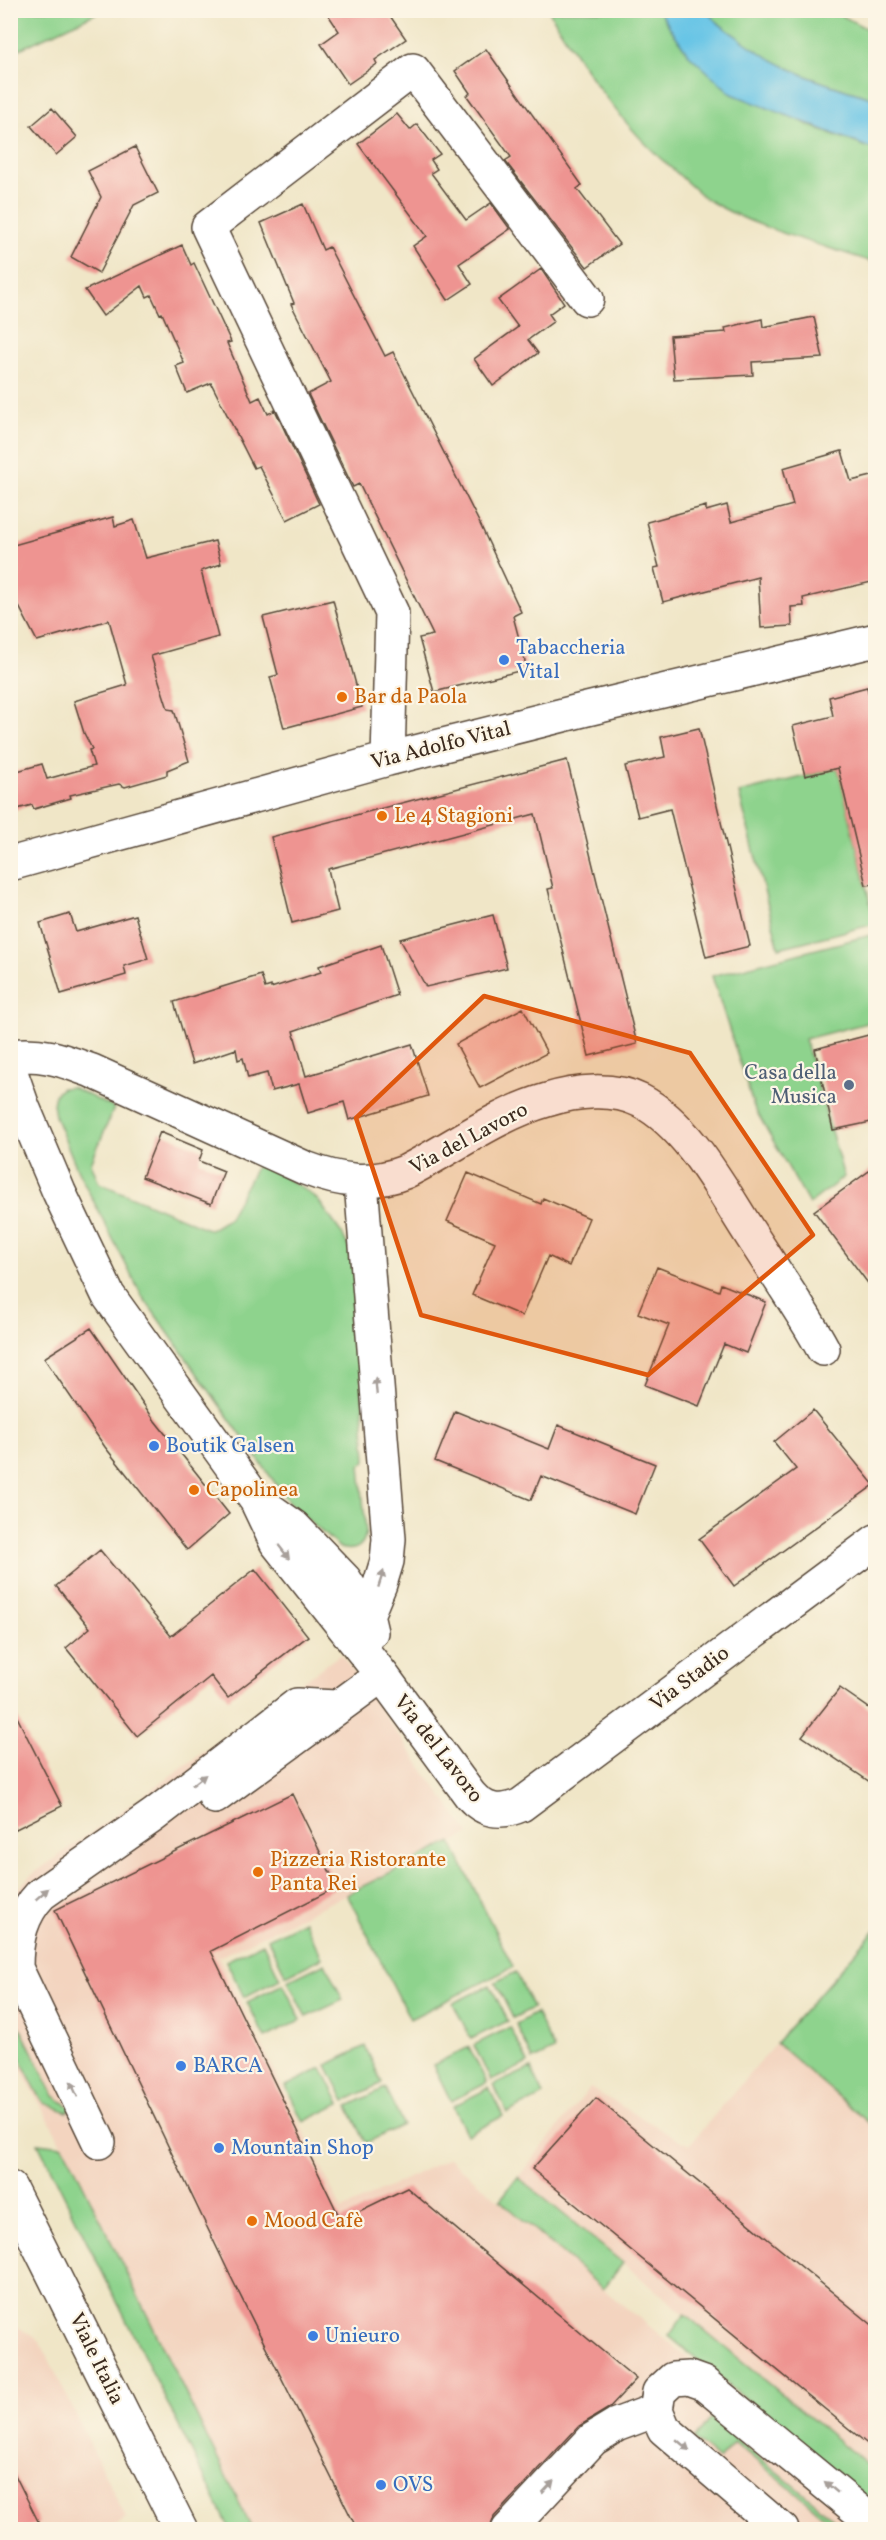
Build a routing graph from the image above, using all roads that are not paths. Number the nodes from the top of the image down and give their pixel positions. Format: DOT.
graph roads {
  1 [pos="587,299"];
  2 [pos="876,640"];
  3 [pos="388,759"];
  4 [pos="10,864"];
  5 [pos="10,1056"];
  6 [pos="10,1070"];
  7 [pos="361,1182"];
  8 [pos="824,1349"];
  9 [pos="256,1500"];
  10 [pos="876,1541"];
  11 [pos="367,1615"];
  12 [pos="382,1675"];
  13 [pos="336,1707"];
  14 [pos="215,1797"];
  15 [pos="501,1811"];
  16 [pos="99,2142"];
  17 [pos="10,2188"];
  18 [pos="656,2410"];
  19 [pos="876,2525"];
  20 [pos="181,2529"];
  21 [pos="508,2529"];
  22 [pos="782,2529"];
  1 -- 3 [label="street"];
  2 -- 3 [label="street, Via Adolfo Vital"];
  3 -- 4 [label="street, Via Adolfo Vital"];
  5 -- 7 [label="street, Via del Lavoro"];
  6 -- 9 [label="street"];
  7 -- 8 [label="street, Via del Lavoro"];
  11 -- 7 [label="street, one-way"];
  9 -- 11 [label="street"];
  9 -- 12 [label="street, Via del Lavoro, one-way"];
  10 -- 15 [label="street, Via Stadio"];
  11 -- 12 [label="street"];
  12 -- 13 [label="street"];
  12 -- 15 [label="street, Via del Lavoro"];
  13 -- 14 [label="street"];
  16 -- 13 [label="street, one-way"];
  17 -- 20 [label="street, Viale Italia"];
  19 -- 18 [label="street, one-way"];
  21 -- 18 [label="street, one-way"];
  18 -- 22 [label="street, one-way"];
}
